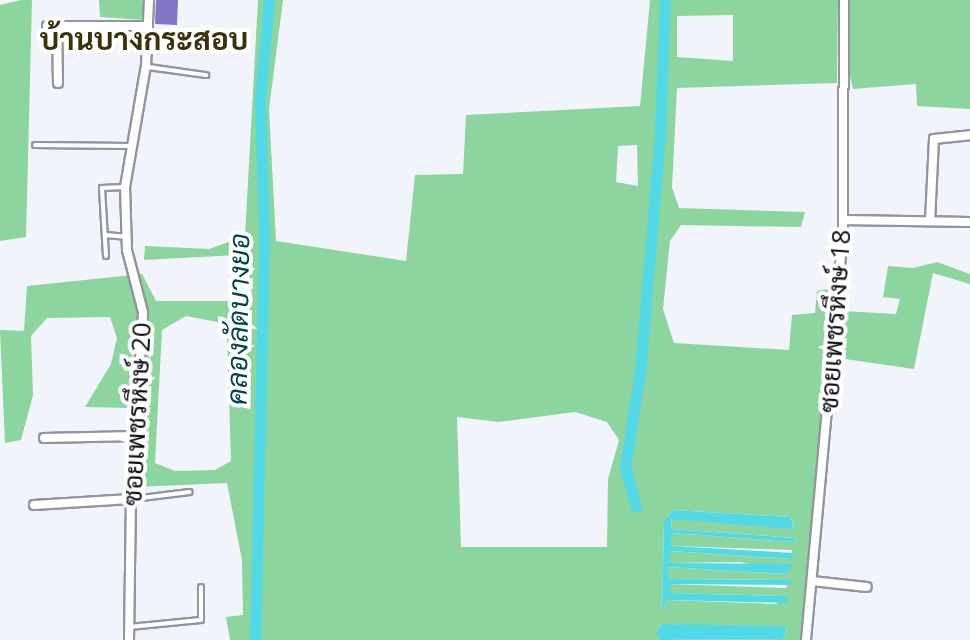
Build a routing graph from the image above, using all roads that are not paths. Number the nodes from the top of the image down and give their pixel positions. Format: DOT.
graph roads {
  1 [pos="149,0"];
  2 [pos="844,0"];
  3 [pos="148,26"];
  4 [pos="146,66"];
  5 [pos="206,75"];
  6 [pos="58,83"];
  7 [pos="970,135"];
  8 [pos="35,145"];
  9 [pos="129,146"];
  10 [pos="125,187"];
  11 [pos="843,220"];
  12 [pos="930,221"];
  13 [pos="970,222"];
  14 [pos="105,235"];
  15 [pos="126,237"];
  16 [pos="106,256"];
  17 [pos="136,436"];
  18 [pos="44,438"];
  19 [pos="190,492"];
  20 [pos="131,499"];
  21 [pos="34,505"];
  22 [pos="812,581"];
  23 [pos="201,587"];
  24 [pos="867,587"];
  25 [pos="129,627"];
  26 [pos="129,640"];
  27 [pos="806,640"];
  1 -- 3 [label="street, ซอยเพชรหึงษ์ 20"];
  2 -- 11 [label="street, ซอยเพชรหึงษ์ 18"];
  3 -- 4 [label="street, ซอยเพชรหึงษ์ 20"];
  3 -- 6 [label="street"];
  4 -- 5 [label="lane"];
  4 -- 9 [label="street, ซอยเพชรหึงษ์ 20"];
  7 -- 12 [label="street"];
  8 -- 9 [label="lane"];
  9 -- 10 [label="street, ซอยเพชรหึงษ์ 20"];
  10 -- 14 [label="lane"];
  10 -- 15 [label="street, ซอยเพชรหึงษ์ 20"];
  11 -- 12 [label="street"];
  11 -- 22 [label="street, ซอยเพชรหึงษ์ 18"];
  12 -- 13 [label="street"];
  14 -- 15 [label="lane"];
  14 -- 16 [label="lane"];
  15 -- 17 [label="street, ซอยเพชรหึงษ์ 20"];
  17 -- 18 [label="street"];
  17 -- 20 [label="street, ซอยเพชรหึงษ์ 20"];
  19 -- 20 [label="lane"];
  20 -- 21 [label="street"];
  20 -- 25 [label="street, ซอยเพชรหึงษ์ 20"];
  22 -- 24 [label="street"];
  22 -- 27 [label="street, ซอยเพชรหึงษ์ 18"];
  23 -- 25 [label="lane"];
  25 -- 26 [label="street, ซอยเพชรหึงษ์ 20"];
}
